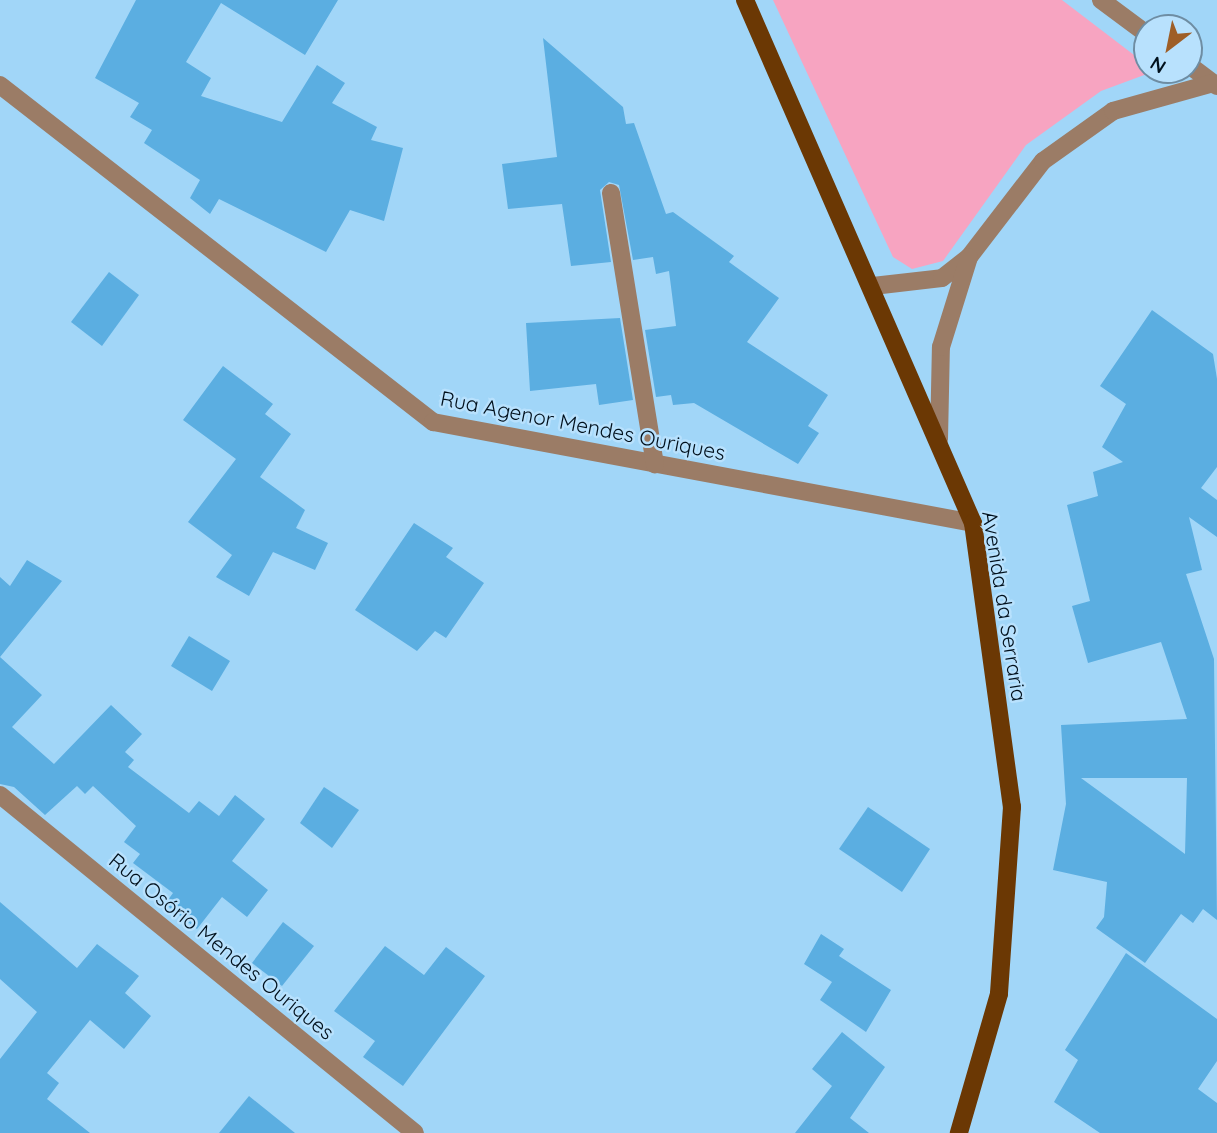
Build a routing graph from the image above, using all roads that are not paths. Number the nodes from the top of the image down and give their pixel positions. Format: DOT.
graph roads {
  1 [pos="745,0"];
  2 [pos="1101,0"];
  3 [pos="1133,24"];
  4 [pos="1215,84"];
  5 [pos="0,85"];
  6 [pos="611,193"];
  7 [pos="969,257"];
  8 [pos="873,286"];
  9 [pos="939,439"];
  10 [pos="655,464"];
  11 [pos="972,523"];
  12 [pos="0,794"];
  13 [pos="415,1133"];
  14 [pos="959,1133"];
  1 -- 8 [label="main road, Avenida da Serraria"];
  2 -- 3 [label="street"];
  4 -- 7 [label="street"];
  5 -- 10 [label="street, Rua Agenor Mendes Ouriques"];
  6 -- 10 [label="street"];
  7 -- 8 [label="street"];
  7 -- 9 [label="street"];
  8 -- 9 [label="main road, Avenida da Serraria"];
  9 -- 11 [label="main road, Avenida da Serraria"];
  10 -- 11 [label="street, Rua Agenor Mendes Ouriques"];
  11 -- 14 [label="main road, Avenida da Serraria"];
  12 -- 13 [label="street, Rua Osório Mendes Ouriques"];
}
